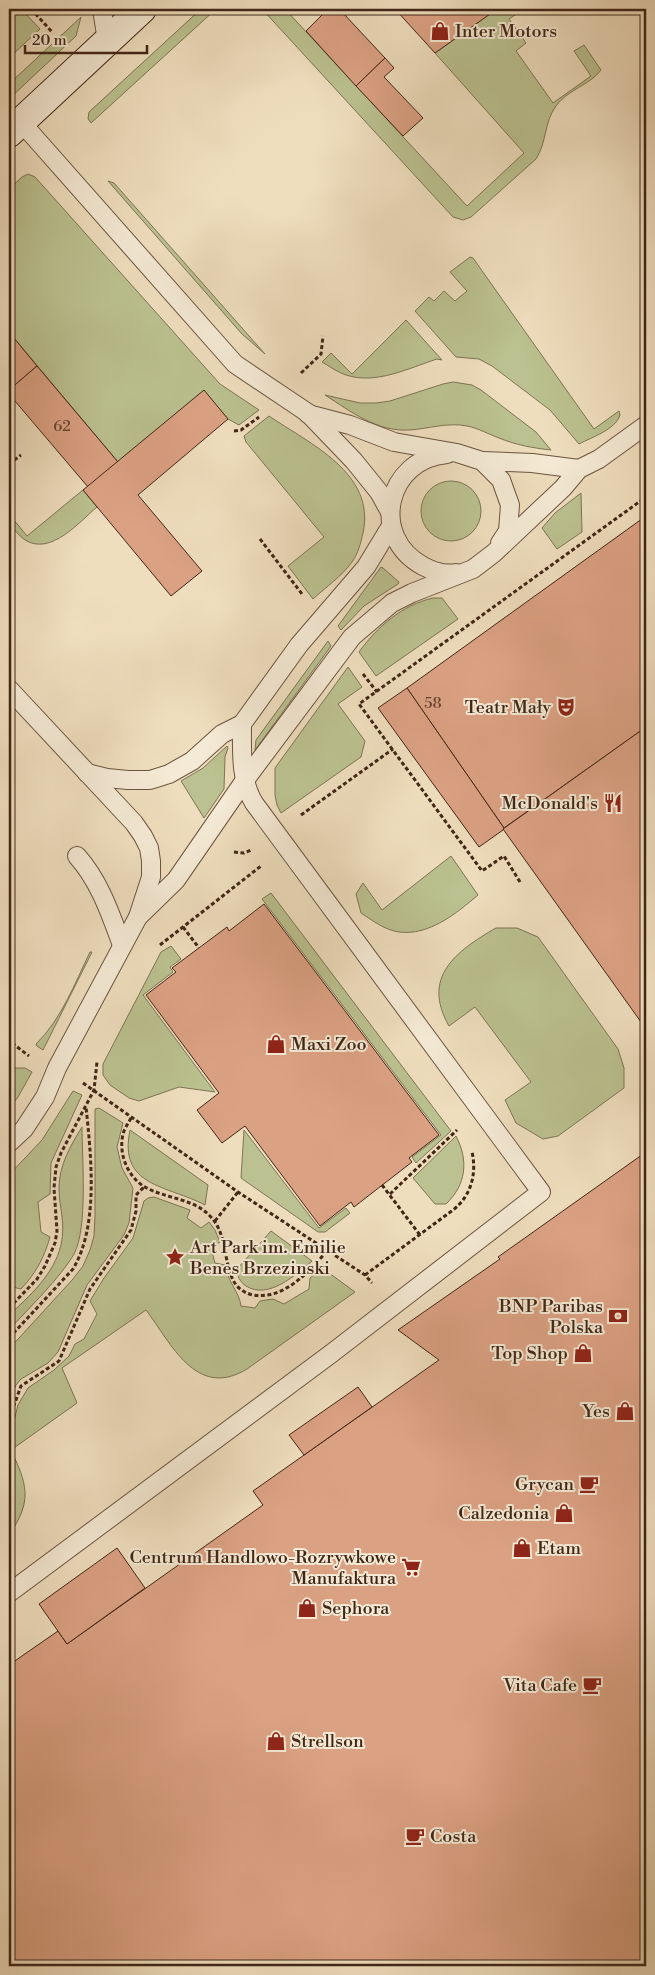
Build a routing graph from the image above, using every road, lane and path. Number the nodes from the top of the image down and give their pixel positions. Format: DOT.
graph roads {
  1 [pos="13,9"];
  2 [pos="31,9"];
  3 [pos="102,9"];
  4 [pos="142,9"];
  5 [pos="9,13"];
  6 [pos="54,33"];
  7 [pos="108,41"];
  8 [pos="15,128"];
  9 [pos="308,413"];
  10 [pos="646,426"];
  11 [pos="457,453"];
  12 [pos="20,454"];
  13 [pos="482,461"];
  14 [pos="9,464"];
  15 [pos="579,469"];
  16 [pos="646,497"];
  17 [pos="390,519"];
  18 [pos="494,553"];
  19 [pos="473,569"];
  20 [pos="9,689"];
  21 [pos="17,708"];
  22 [pos="242,724"];
  23 [pos="393,749"];
  24 [pos="87,773"];
  25 [pos="245,780"];
  26 [pos="275,833"];
  27 [pos="77,856"];
  28 [pos="260,860"];
  29 [pos="520,882"];
  30 [pos="138,917"];
  31 [pos="184,927"];
  32 [pos="122,945"];
  33 [pos="159,945"];
  34 [pos="199,948"];
  35 [pos="100,1055"];
  36 [pos="94,1090"];
  37 [pos="86,1106"];
  38 [pos="131,1118"];
  39 [pos="461,1126"];
  40 [pos="9,1144"];
  41 [pos="471,1146"];
  42 [pos="382,1184"];
  43 [pos="144,1187"];
  44 [pos="238,1192"];
  45 [pos="390,1194"];
  46 [pos="215,1221"];
  47 [pos="420,1234"];
  48 [pos="328,1250"];
  49 [pos="365,1275"];
  50 [pos="392,1307"];
  51 [pos="9,1308"];
  52 [pos="9,1338"];
  53 [pos="9,1419"];
  54 [pos="9,1593"];
  1 -- 5 [label="path"];
  2 -- 6 [label="path"];
  3 -- 7 [label="lane"];
  4 -- 7 [label="main road"];
  7 -- 8 [label="main road"];
  8 -- 9 [label="lane"];
  9 -- 11 [label="lane"];
  9 -- 17 [label="lane"];
  10 -- 15 [label="lane"];
  11 -- 13 [label="lane"];
  11 -- 17 [label="lane"];
  12 -- 14 [label="path"];
  13 -- 15 [label="lane"];
  13 -- 18 [label="lane"];
  15 -- 18 [label="lane"];
  16 -- 23 [label="path"];
  17 -- 19 [label="lane"];
  17 -- 22 [label="lane"];
  18 -- 19 [label="lane"];
  19 -- 25 [label="lane"];
  20 -- 21 [label="lane"];
  21 -- 24 [label="lane"];
  22 -- 24 [label="lane"];
  22 -- 25 [label="lane"];
  23 -- 26 [label="path"];
  23 -- 29 [label="path"];
  24 -- 30 [label="lane"];
  25 -- 26 [label="lane"];
  25 -- 30 [label="lane"];
  26 -- 50 [label="lane"];
  27 -- 32 [label="lane"];
  28 -- 31 [label="path"];
  30 -- 32 [label="lane"];
  31 -- 33 [label="path"];
  31 -- 34 [label="path"];
  32 -- 40 [label="lane"];
  35 -- 36 [label="path"];
  36 -- 37 [label="path"];
  36 -- 38 [label="path"];
  37 -- 51 [label="path"];
  37 -- 52 [label="path"];
  38 -- 43 [label="path"];
  38 -- 44 [label="path"];
  39 -- 45 [label="path"];
  41 -- 47 [label="path"];
  42 -- 45 [label="path"];
  43 -- 46 [label="path"];
  43 -- 53 [label="path"];
  44 -- 46 [label="path"];
  44 -- 48 [label="path"];
  45 -- 47 [label="path"];
  46 -- 48 [label="path"];
  47 -- 49 [label="path"];
  48 -- 49 [label="path"];
  49 -- 50 [label="path"];
  50 -- 54 [label="lane"];
}
